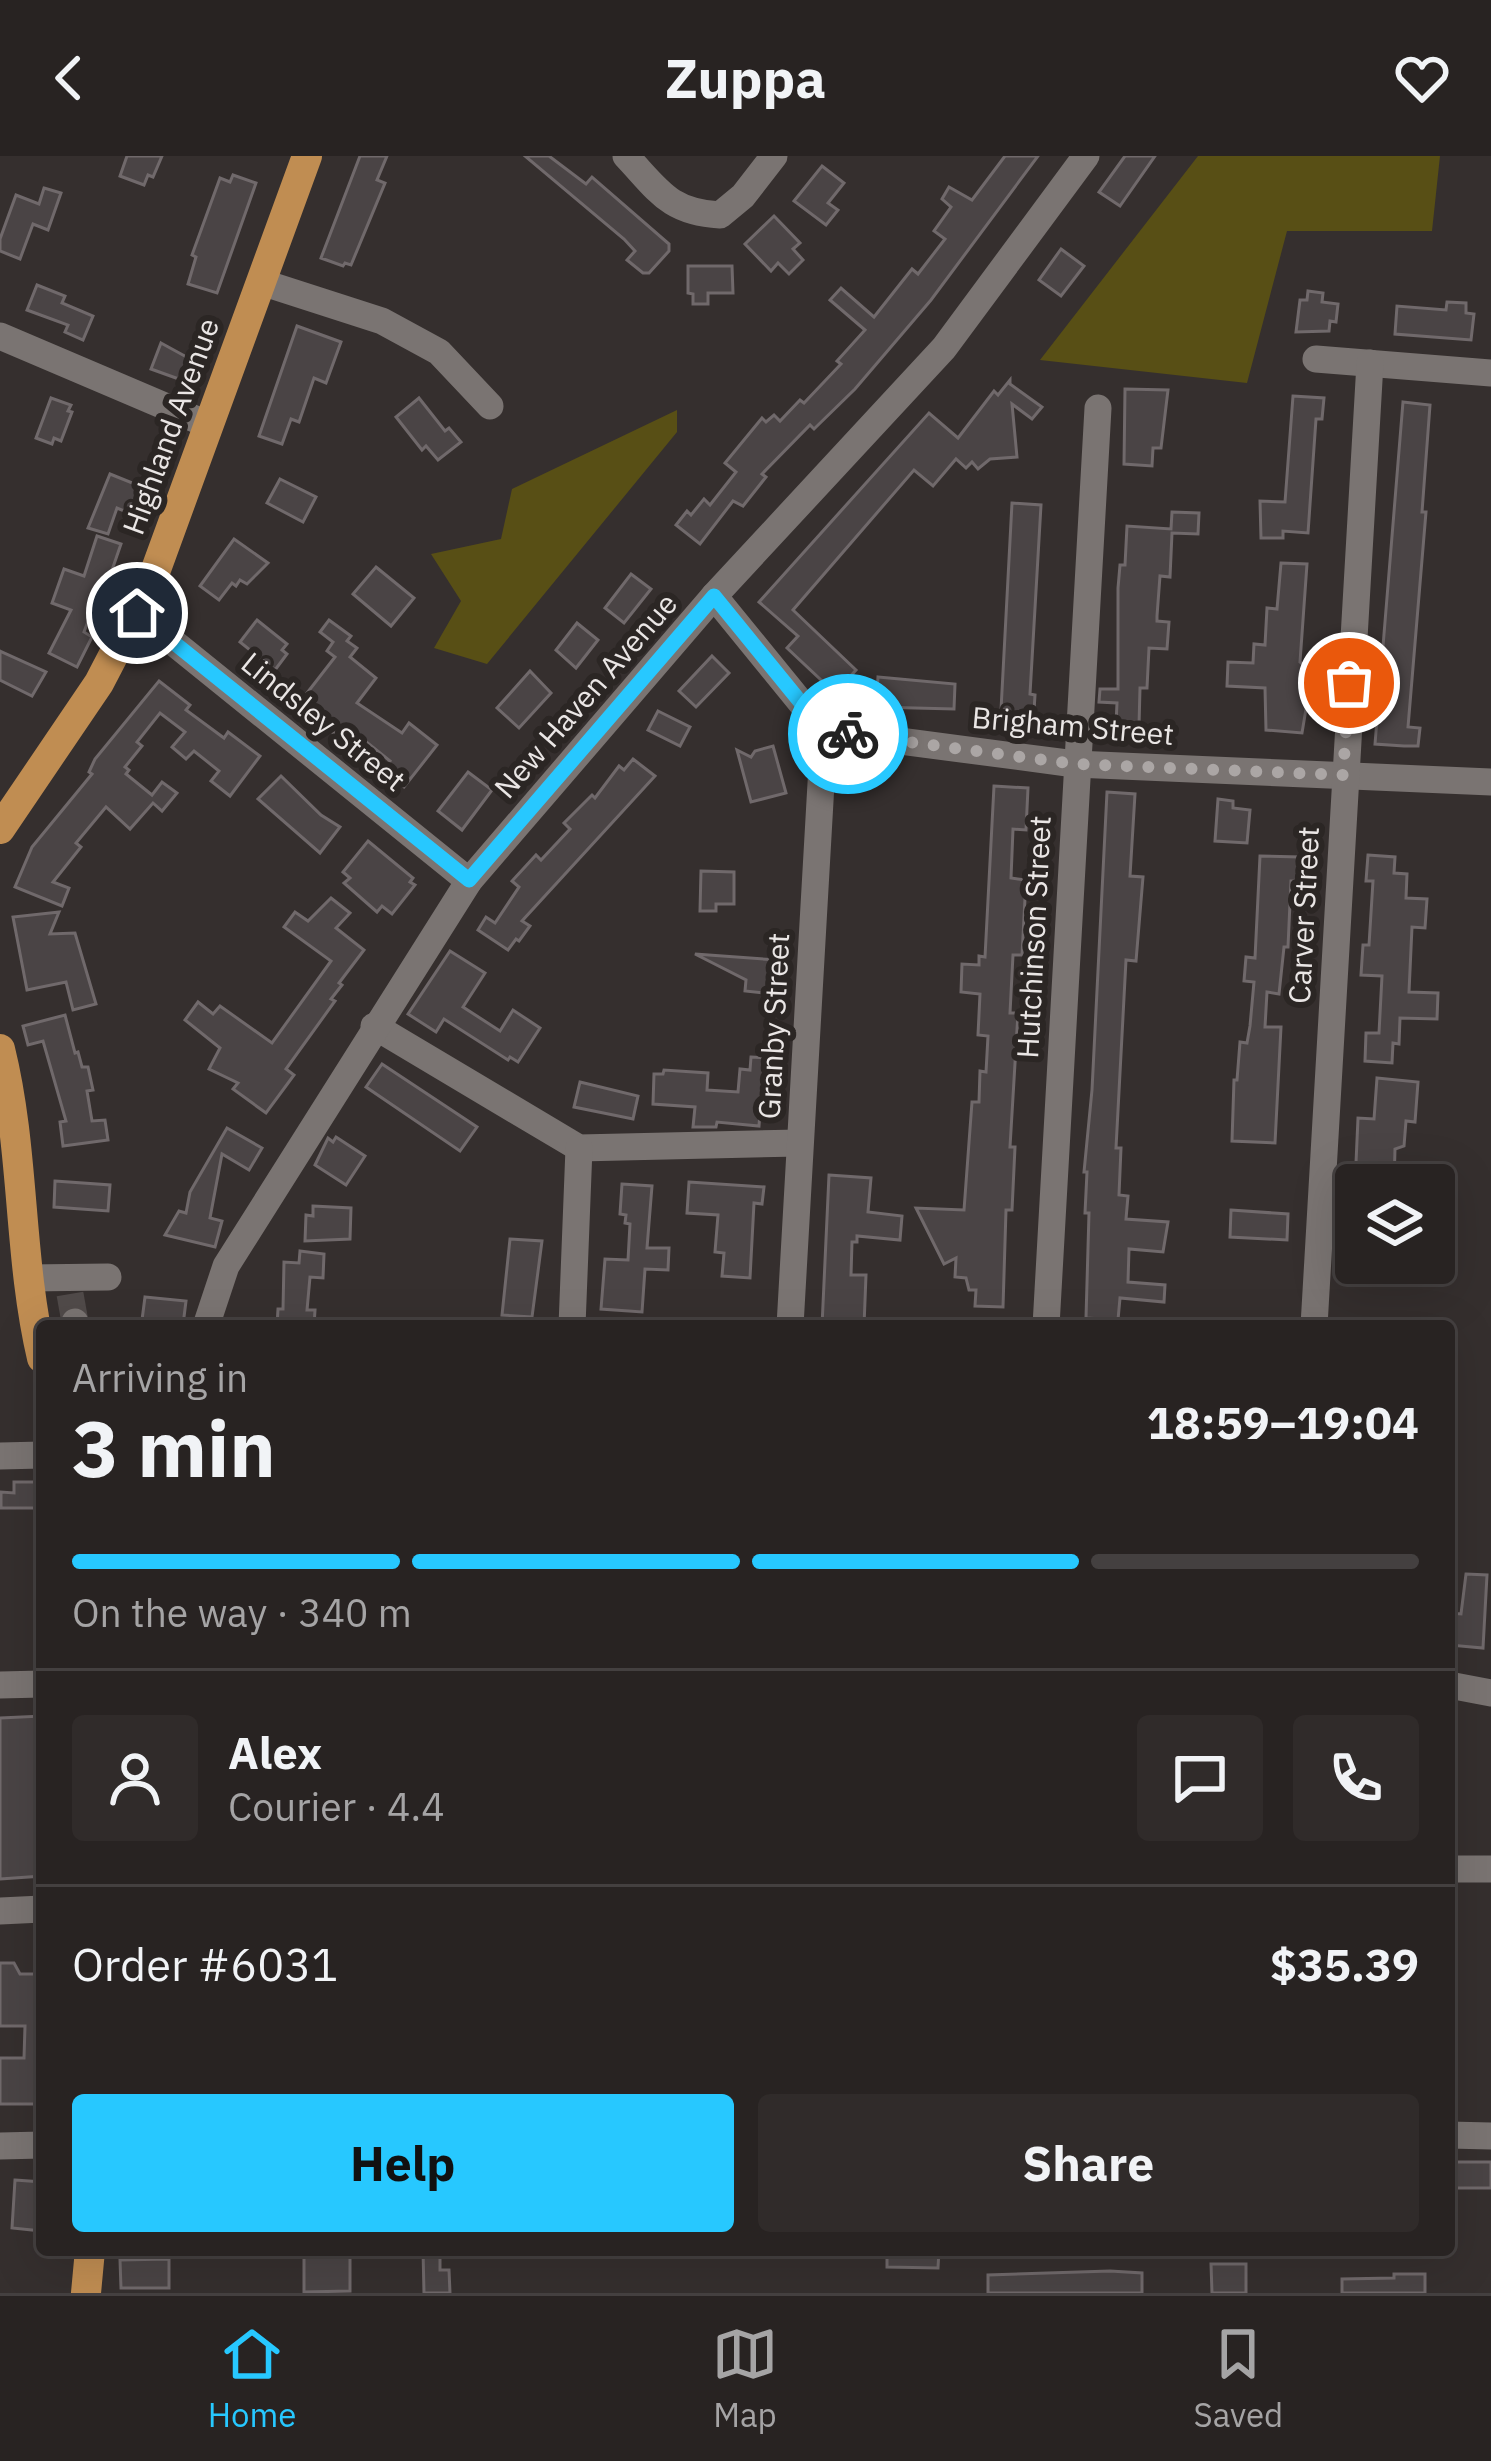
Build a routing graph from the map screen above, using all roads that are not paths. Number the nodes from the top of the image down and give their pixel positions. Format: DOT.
graph roads {
  1 [pos="626,156"];
  2 [pos="774,156"];
  3 [pos="1086,156"];
  4 [pos="301,158"];
  5 [pos="261,282"];
  6 [pos="0,335"];
  7 [pos="1316,358"];
  8 [pos="1370,363"];
  9 [pos="1491,373"];
  10 [pos="490,406"];
  11 [pos="1098,408"];
  12 [pos="209,425"];
  13 [pos="714,596"];
  14 [pos="137,613"];
  15 [pos="824,731"];
  16 [pos="1075,764"];
  17 [pos="1343,775"];
  18 [pos="1491,782"];
  19 [pos="0,830"];
  20 [pos="469,880"];
  21 [pos="374,1026"];
  22 [pos="0,1049"];
  23 [pos="799,1143"];
  24 [pos="579,1148"];
  25 [pos="9,1175"];
  26 [pos="108,1277"];
  27 [pos="28,1278"];
  28 [pos="67,1309"];
  29 [pos="208,1320"];
  30 [pos="572,1320"];
  31 [pos="790,1320"];
  32 [pos="1046,1320"];
  33 [pos="1314,1320"];
  34 [pos="36,1324"];
  35 [pos="0,1456"];
  36 [pos="36,1456"];
  37 [pos="36,1684"];
  38 [pos="0,1685"];
  39 [pos="1455,1685"];
  40 [pos="1491,1693"];
  41 [pos="1455,1869"];
  42 [pos="1491,1869"];
  43 [pos="36,1909"];
  44 [pos="0,1911"];
  45 [pos="1491,2114"];
  46 [pos="1455,2135"];
  47 [pos="1490,2136"];
  48 [pos="36,2145"];
  49 [pos="0,2146"];
  50 [pos="89,2256"];
  51 [pos="86,2293"];
  1 -- 2 [label="street"];
  3 -- 13 [label="street, New Haven Avenue"];
  4 -- 5 [label="main road, Highland Avenue"];
  5 -- 10 [label="street"];
  5 -- 12 [label="main road, Highland Avenue"];
  6 -- 12 [label="street"];
  7 -- 8 [label="street"];
  8 -- 9 [label="street"];
  8 -- 17 [label="street, Carver Street"];
  11 -- 16 [label="street, Hutchinson Street"];
  12 -- 14 [label="main road, Highland Avenue"];
  13 -- 15 [label="street"];
  13 -- 20 [label="street, New Haven Avenue"];
  14 -- 19 [label="main road, Highland Avenue"];
  14 -- 20 [label="street, Lindsley Street"];
  15 -- 16 [label="street, Brigham Street"];
  15 -- 23 [label="street, Granby Street"];
  16 -- 17 [label="street, Brigham Street"];
  16 -- 32 [label="street, Hutchinson Street"];
  17 -- 18 [label="street, Brigham Street"];
  17 -- 33 [label="street, Carver Street"];
  20 -- 21 [label="street, New Haven Avenue"];
  21 -- 24 [label="street"];
  21 -- 29 [label="street, New Haven Avenue"];
  22 -- 25 [label="main road"];
  23 -- 24 [label="street"];
  23 -- 31 [label="street, Granby Street"];
  24 -- 30 [label="street"];
  25 -- 27 [label="main road"];
  26 -- 28 [label="street"];
  27 -- 28 [label="street"];
  27 -- 34 [label="main road"];
  35 -- 36 [label="street"];
  37 -- 38 [label="street"];
  39 -- 40 [label="street"];
  41 -- 42 [label="street"];
  43 -- 44 [label="street"];
  45 -- 47 [label="street"];
  46 -- 47 [label="street"];
  48 -- 49 [label="street"];
  50 -- 51 [label="main road"];
}
